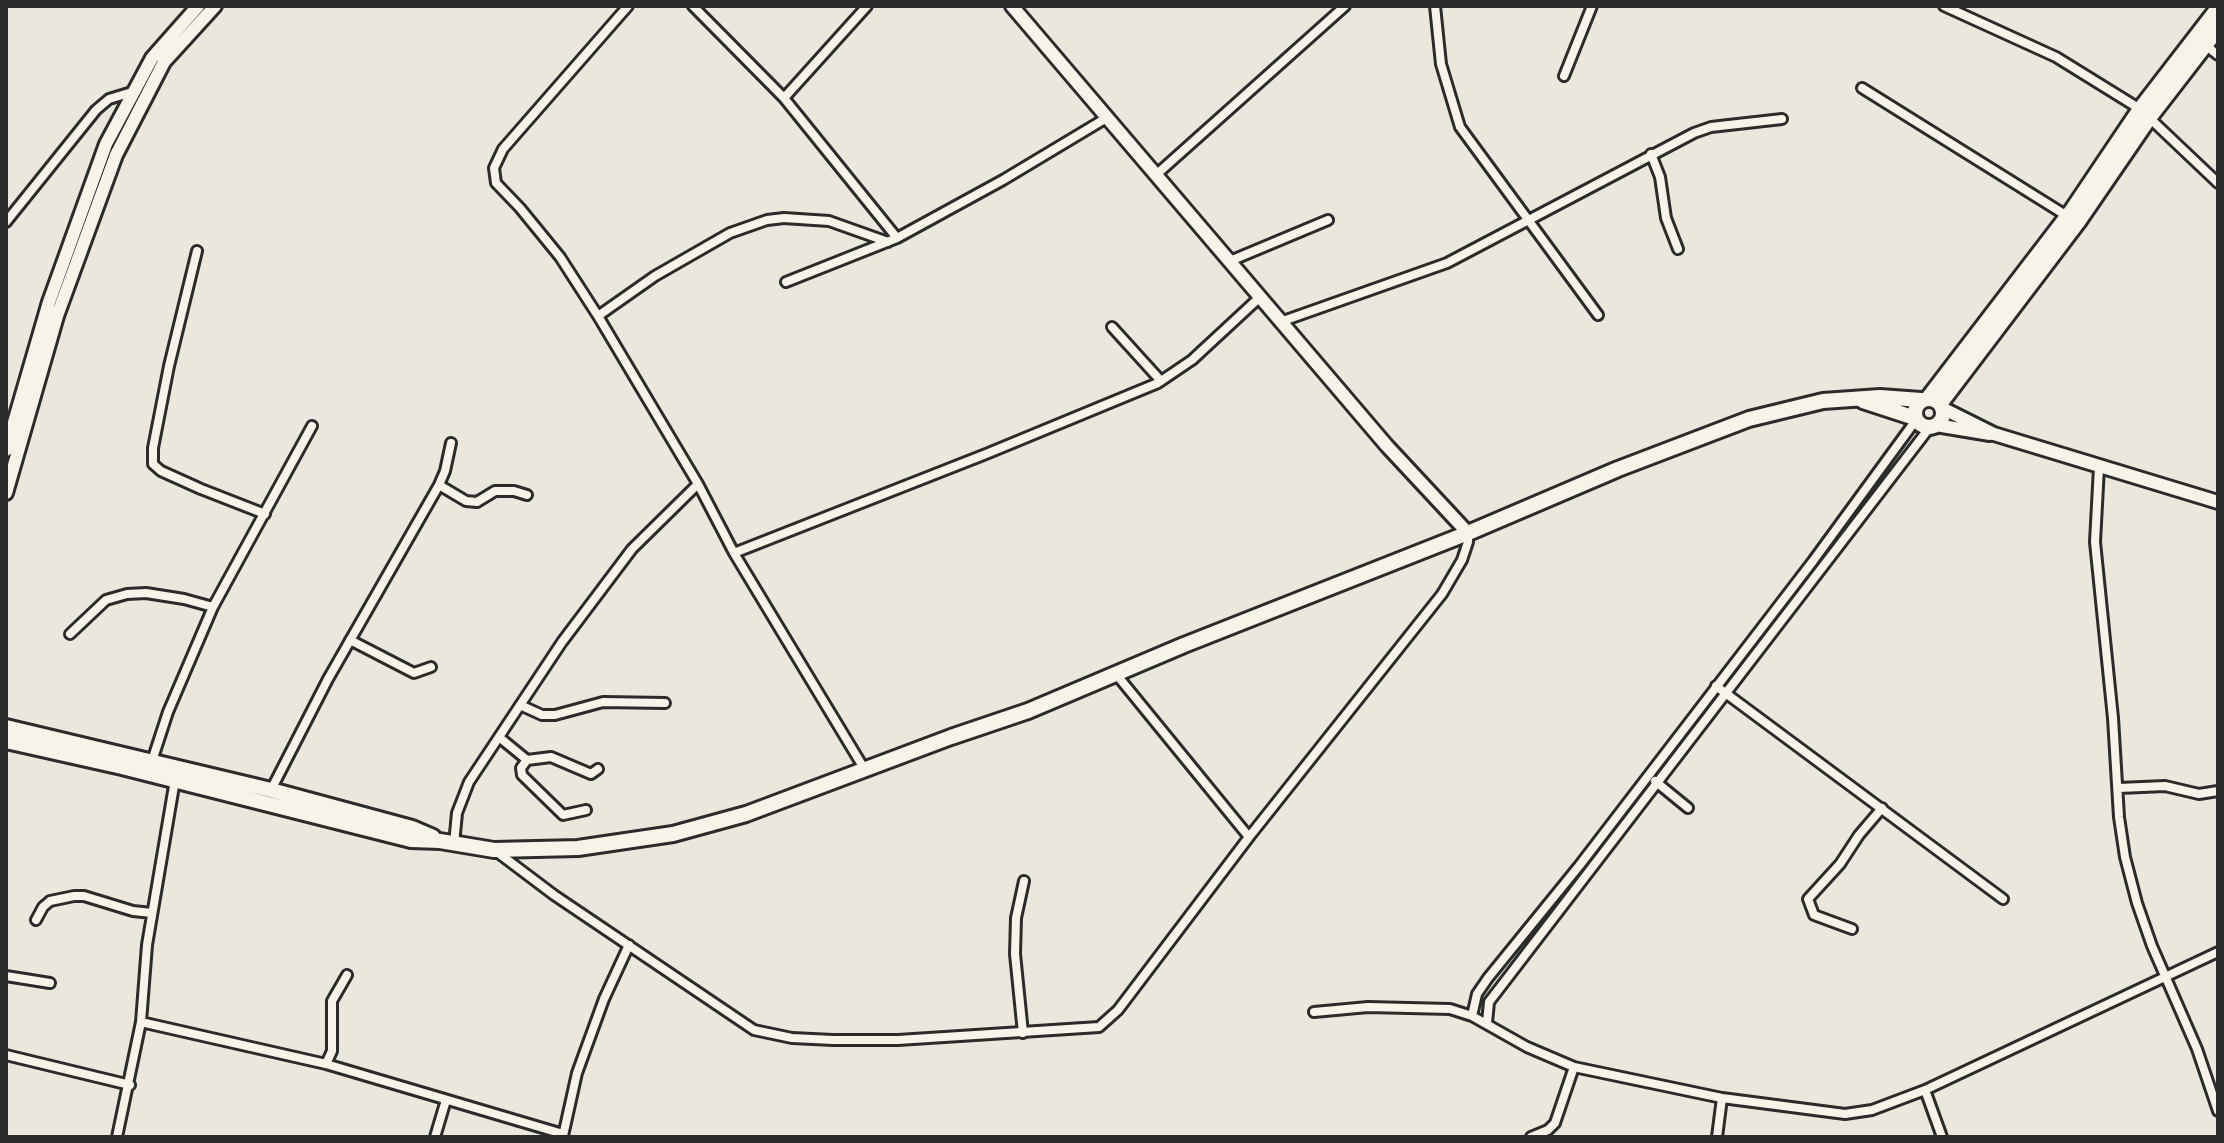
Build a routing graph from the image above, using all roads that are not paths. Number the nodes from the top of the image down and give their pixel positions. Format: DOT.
graph roads {
  1 [pos="198,6"];
  2 [pos="215,6"];
  3 [pos="628,6"];
  4 [pos="693,6"];
  5 [pos="867,6"];
  6 [pos="1012,6"];
  7 [pos="1345,6"];
  8 [pos="1435,6"];
  9 [pos="1592,6"];
  10 [pos="1944,6"];
  11 [pos="2218,8"];
  12 [pos="2215,25"];
  13 [pos="2205,45"];
  14 [pos="2218,55"];
  15 [pos="1564,76"];
  16 [pos="1862,88"];
  17 [pos="132,92"];
  18 [pos="784,98"];
  19 [pos="2145,113"];
  20 [pos="1108,117"];
  21 [pos="1782,119"];
  22 [pos="1651,154"];
  23 [pos="1157,174"];
  24 [pos="2218,183"];
  25 [pos="2067,216"];
  26 [pos="1328,220"];
  27 [pos="1530,220"];
  28 [pos="6,222"];
  29 [pos="892,240"];
  30 [pos="1678,249"];
  31 [pos="197,251"];
  32 [pos="1230,261"];
  33 [pos="786,282"];
  34 [pos="1260,297"];
  35 [pos="51,314"];
  36 [pos="1598,315"];
  37 [pos="598,316"];
  38 [pos="1283,321"];
  39 [pos="1112,327"];
  40 [pos="1161,381"];
  41 [pos="1855,398"];
  42 [pos="1933,403"];
  43 [pos="1924,422"];
  44 [pos="312,426"];
  45 [pos="1994,434"];
  46 [pos="451,443"];
  47 [pos="6,450"];
  48 [pos="2099,467"];
  49 [pos="698,484"];
  50 [pos="439,485"];
  51 [pos="6,493"];
  52 [pos="527,495"];
  53 [pos="2218,502"];
  54 [pos="265,514"];
  55 [pos="1468,533"];
  56 [pos="734,553"];
  57 [pos="213,607"];
  58 [pos="70,634"];
  59 [pos="350,640"];
  60 [pos="431,667"];
  61 [pos="1116,674"];
  62 [pos="1716,686"];
  63 [pos="1726,694"];
  64 [pos="665,703"];
  65 [pos="520,705"];
  66 [pos="6,727"];
  67 [pos="499,737"];
  68 [pos="6,741"];
  69 [pos="1671,744"];
  70 [pos="1681,752"];
  71 [pos="94,754"];
  72 [pos="527,760"];
  73 [pos="152,761"];
  74 [pos="598,769"];
  75 [pos="865,770"];
  76 [pos="1647,775"];
  77 [pos="182,777"];
  78 [pos="1658,783"];
  79 [pos="2119,788"];
  80 [pos="271,790"];
  81 [pos="2218,791"];
  82 [pos="1688,808"];
  83 [pos="1882,808"];
  84 [pos="586,810"];
  85 [pos="1249,837"];
  86 [pos="447,842"];
  87 [pos="494,850"];
  88 [pos="1024,881"];
  89 [pos="1563,887"];
  90 [pos="1572,894"];
  91 [pos="2003,899"];
  92 [pos="152,913"];
  93 [pos="36,920"];
  94 [pos="1852,929"];
  95 [pos="629,945"];
  96 [pos="2218,952"];
  97 [pos="347,975"];
  98 [pos="2167,975"];
  99 [pos="6,976"];
  100 [pos="50,983"];
  101 [pos="1314,1012"];
  102 [pos="1472,1016"];
  103 [pos="141,1022"];
  104 [pos="1487,1023"];
  105 [pos="1023,1033"];
  106 [pos="6,1055"];
  107 [pos="326,1064"];
  108 [pos="1574,1067"];
  109 [pos="130,1085"];
  110 [pos="1925,1090"];
  111 [pos="1722,1098"];
  112 [pos="446,1100"];
  113 [pos="2218,1111"];
  114 [pos="563,1136"];
  115 [pos="117,1137"];
  116 [pos="435,1137"];
  117 [pos="1531,1137"];
  118 [pos="1717,1137"];
  119 [pos="1942,1137"];
  1 -- 17 [label="street"];
  2 -- 35 [label="street"];
  3 -- 37 [label="street"];
  4 -- 18 [label="street"];
  5 -- 18 [label="street"];
  6 -- 20 [label="street"];
  7 -- 23 [label="street"];
  8 -- 27 [label="street"];
  9 -- 15 [label="street"];
  10 -- 19 [label="street"];
  11 -- 12 [label="main road"];
  12 -- 13 [label="main road"];
  12 -- 19 [label="main road"];
  13 -- 14 [label="street"];
  13 -- 19 [label="main road"];
  16 -- 25 [label="street"];
  17 -- 28 [label="street"];
  17 -- 35 [label="street"];
  18 -- 29 [label="street"];
  19 -- 24 [label="street"];
  19 -- 25 [label="main road"];
  19 -- 42 [label="main road"];
  20 -- 23 [label="street"];
  20 -- 29 [label="street"];
  21 -- 22 [label="street"];
  22 -- 27 [label="street"];
  22 -- 30 [label="street"];
  23 -- 32 [label="street"];
  25 -- 42 [label="main road"];
  26 -- 32 [label="street"];
  27 -- 36 [label="street"];
  27 -- 38 [label="street"];
  29 -- 33 [label="street"];
  29 -- 37 [label="street"];
  31 -- 54 [label="street"];
  32 -- 34 [label="street"];
  34 -- 38 [label="street"];
  34 -- 40 [label="street"];
  35 -- 47 [label="street"];
  35 -- 51 [label="street"];
  37 -- 49 [label="street"];
  38 -- 55 [label="street"];
  39 -- 40 [label="street"];
  40 -- 56 [label="street"];
  41 -- 42 [label="main road"];
  41 -- 43 [label="main road"];
  41 -- 55 [label="main road"];
  42 -- 43 [label="main road"];
  42 -- 43 [label="main road"];
  42 -- 45 [label="street"];
  43 -- 45 [label="street"];
  43 -- 62 [label="street"];
  43 -- 63 [label="street"];
  44 -- 54 [label="street"];
  45 -- 48 [label="street"];
  46 -- 50 [label="street"];
  48 -- 53 [label="street"];
  48 -- 79 [label="street"];
  49 -- 56 [label="street"];
  49 -- 65 [label="street"];
  50 -- 52 [label="street"];
  50 -- 59 [label="street"];
  54 -- 57 [label="street"];
  55 -- 61 [label="main road"];
  55 -- 85 [label="street"];
  56 -- 75 [label="street"];
  57 -- 58 [label="street"];
  57 -- 73 [label="street"];
  59 -- 60 [label="street"];
  59 -- 80 [label="street"];
  61 -- 75 [label="main road"];
  61 -- 85 [label="street"];
  62 -- 63 [label="street"];
  62 -- 69 [label="street"];
  63 -- 70 [label="street"];
  63 -- 83 [label="street"];
  64 -- 65 [label="street"];
  65 -- 67 [label="street"];
  66 -- 71 [label="main road"];
  67 -- 72 [label="street"];
  67 -- 86 [label="street"];
  68 -- 71 [label="main road"];
  69 -- 70 [label="street"];
  69 -- 76 [label="street"];
  70 -- 78 [label="street"];
  71 -- 73 [label="main road"];
  71 -- 77 [label="main road"];
  72 -- 74 [label="street"];
  72 -- 84 [label="street"];
  73 -- 77 [label="main road"];
  75 -- 87 [label="main road"];
  76 -- 78 [label="street"];
  76 -- 89 [label="street"];
  77 -- 80 [label="main road"];
  77 -- 86 [label="main road"];
  77 -- 92 [label="street"];
  78 -- 82 [label="street"];
  78 -- 90 [label="street"];
  79 -- 81 [label="street"];
  79 -- 98 [label="street"];
  80 -- 86 [label="main road"];
  83 -- 91 [label="street"];
  83 -- 94 [label="street"];
  85 -- 105 [label="street"];
  86 -- 87 [label="main road"];
  87 -- 95 [label="street"];
  88 -- 105 [label="street"];
  89 -- 90 [label="street"];
  89 -- 102 [label="street"];
  90 -- 104 [label="street"];
  92 -- 93 [label="street"];
  92 -- 103 [label="street"];
  95 -- 105 [label="street"];
  95 -- 114 [label="street"];
  96 -- 98 [label="street"];
  97 -- 107 [label="street"];
  98 -- 110 [label="street"];
  98 -- 113 [label="street"];
  99 -- 100 [label="street"];
  101 -- 102 [label="street"];
  102 -- 104 [label="street"];
  103 -- 107 [label="street"];
  103 -- 109 [label="street"];
  104 -- 108 [label="street"];
  106 -- 109 [label="street"];
  107 -- 112 [label="street"];
  108 -- 111 [label="street"];
  108 -- 117 [label="street"];
  109 -- 115 [label="street"];
  110 -- 111 [label="street"];
  110 -- 119 [label="street"];
  111 -- 118 [label="street"];
  112 -- 114 [label="street"];
  112 -- 116 [label="street"];
}
